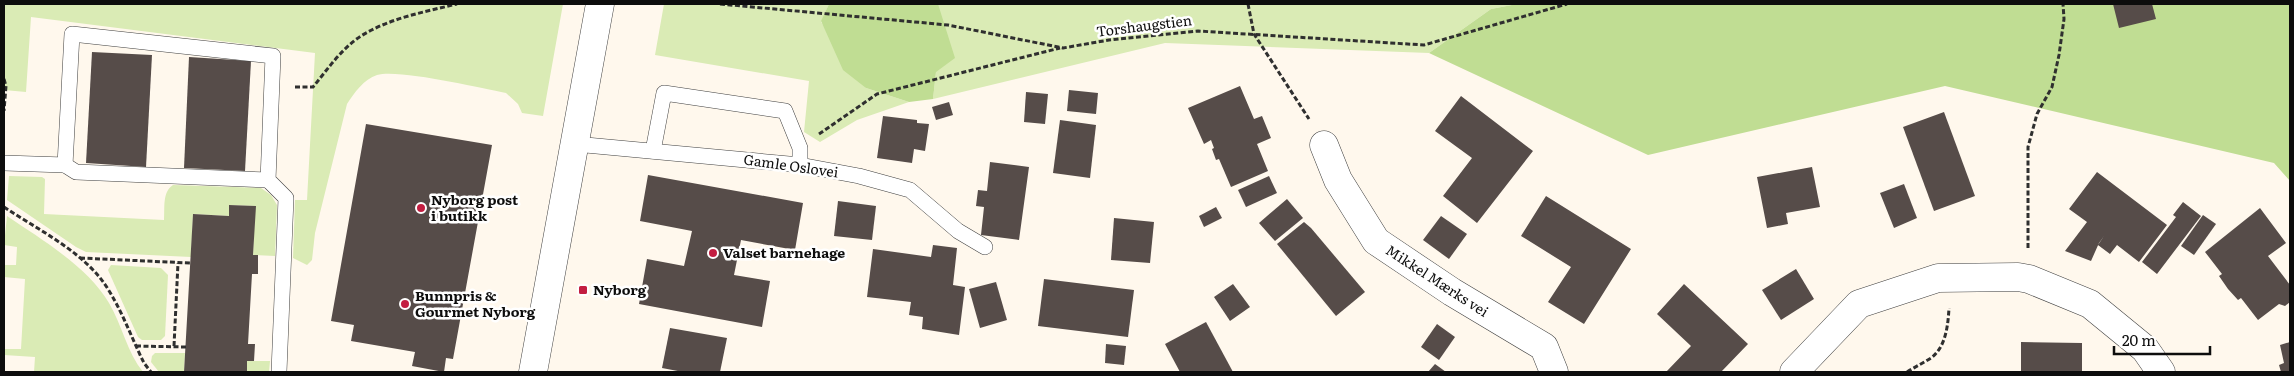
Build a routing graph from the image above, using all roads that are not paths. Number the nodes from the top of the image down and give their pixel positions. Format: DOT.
graph roads {
  1 [pos="600,4"];
  2 [pos="575,144"];
  3 [pos="1324,145"];
  4 [pos="653,151"];
  5 [pos="4,163"];
  6 [pos="800,165"];
  7 [pos="65,166"];
  8 [pos="268,180"];
  9 [pos="985,247"];
  10 [pos="279,372"];
  11 [pos="533,372"];
  12 [pos="1554,372"];
  13 [pos="1794,372"];
  14 [pos="2161,372"];
  1 -- 2 [label="street"];
  2 -- 4 [label="lane, Gamle Oslovei"];
  2 -- 11 [label="street"];
  3 -- 12 [label="street, Mikkel Mærks vei"];
  4 -- 6 [label="lane, Gamle Oslovei"];
  4 -- 6 [label="lane"];
  5 -- 7 [label="lane"];
  6 -- 9 [label="lane, Gamle Oslovei"];
  7 -- 8 [label="lane"];
  7 -- 8 [label="lane"];
  8 -- 10 [label="lane"];
  13 -- 14 [label="street"];
}
